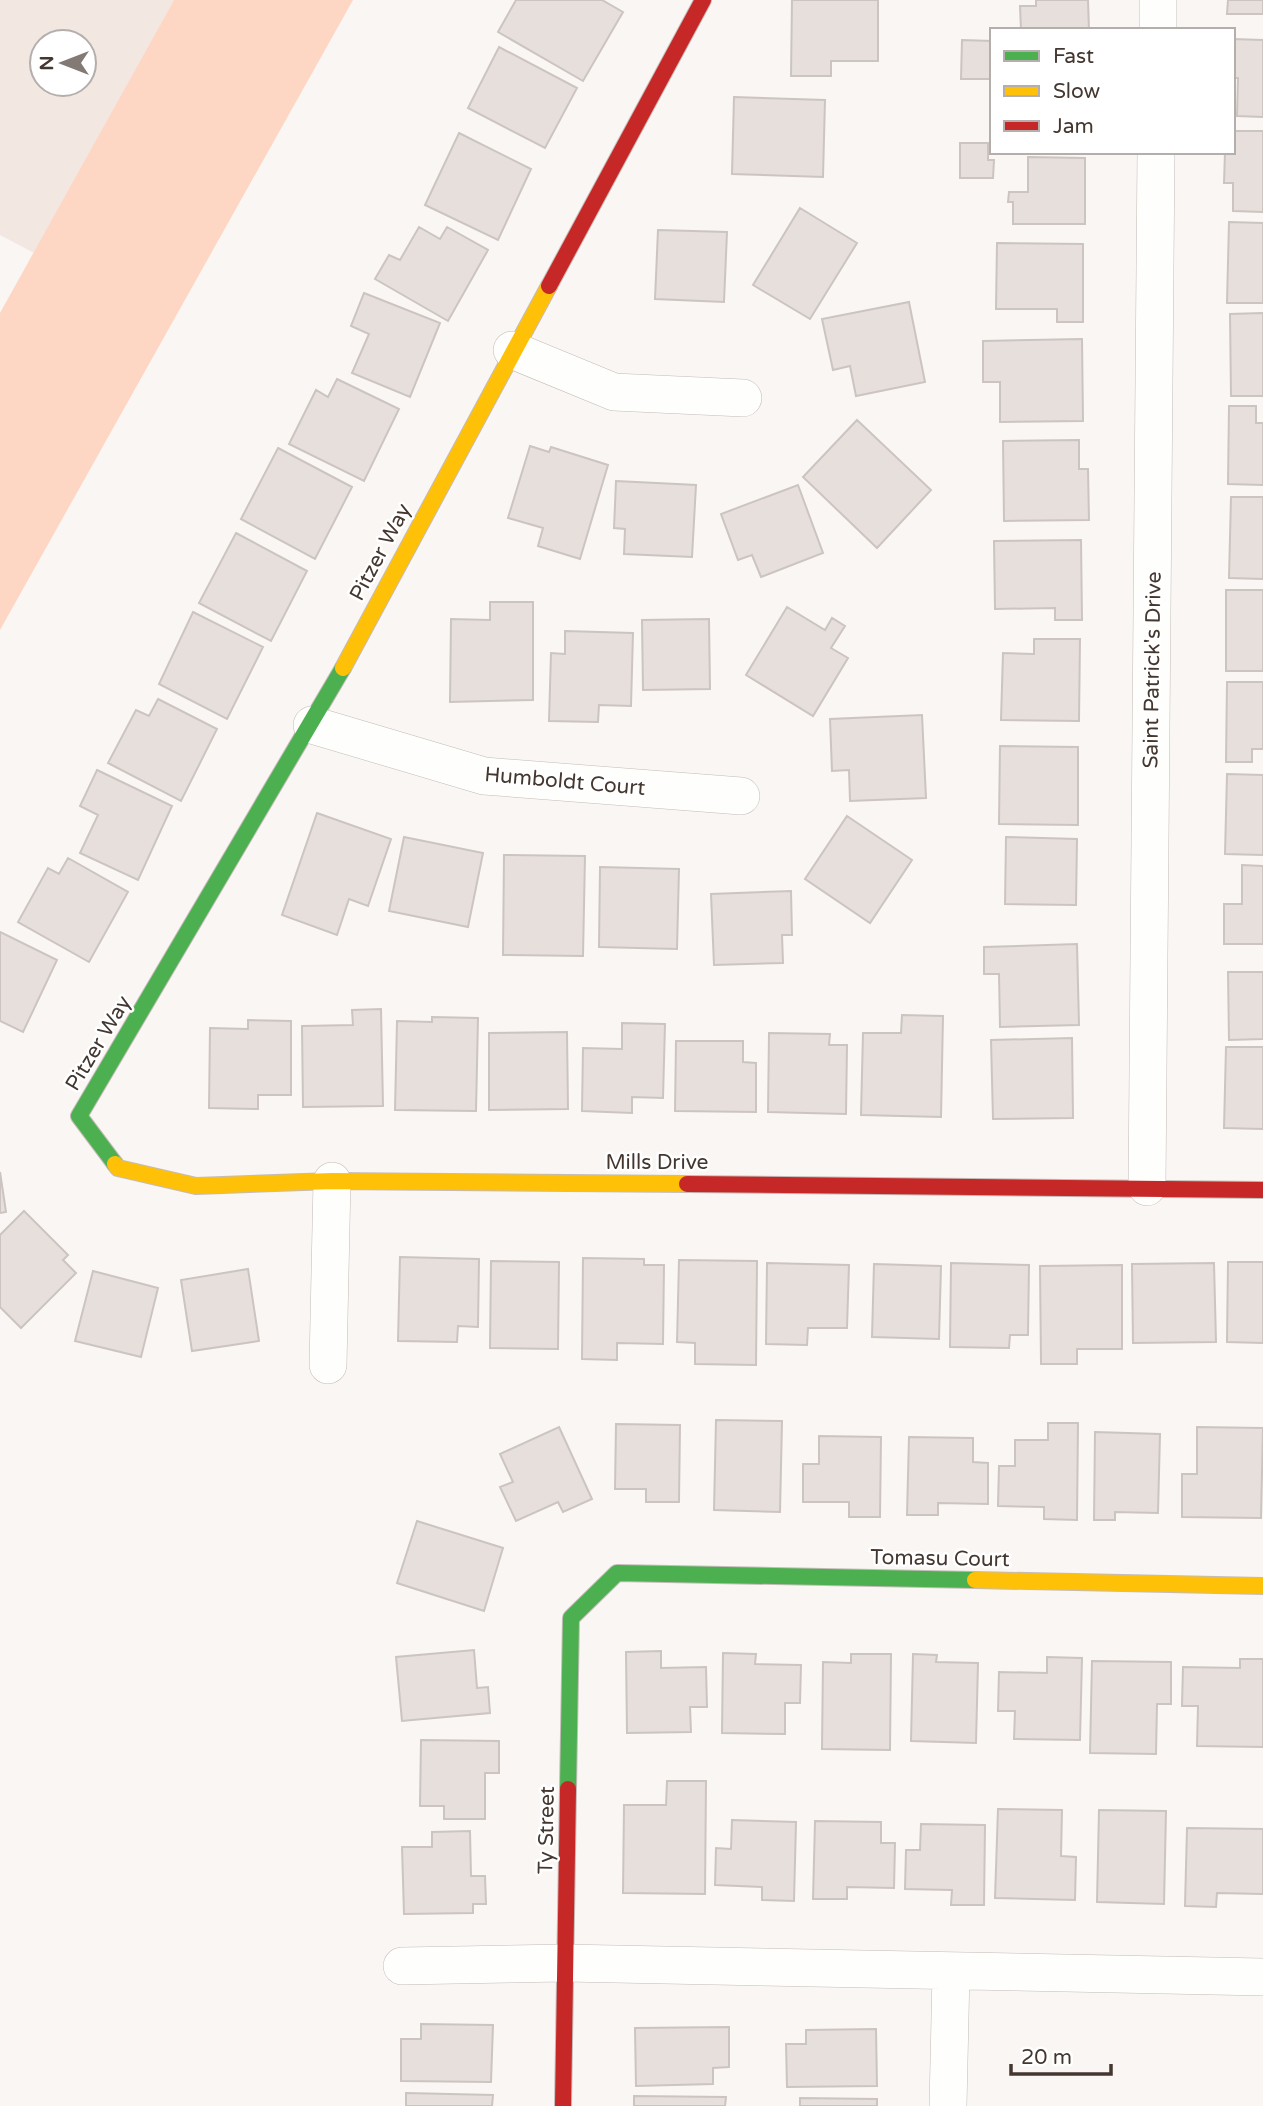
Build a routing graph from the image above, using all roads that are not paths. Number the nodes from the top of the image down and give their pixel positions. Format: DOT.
graph roads {
  1 [pos="703,0"];
  2 [pos="1158,0"];
  3 [pos="1158,28"];
  4 [pos="1157,154"];
  5 [pos="512,350"];
  6 [pos="743,398"];
  7 [pos="312,724"];
  8 [pos="741,796"];
  9 [pos="79,1116"];
  10 [pos="332,1181"];
  11 [pos="1147,1187"];
  12 [pos="1263,1190"];
  13 [pos="328,1365"];
  14 [pos="617,1573"];
  15 [pos="1263,1586"];
  16 [pos="565,1963"];
  17 [pos="402,1966"];
  18 [pos="951,1973"];
  19 [pos="1263,1978"];
  20 [pos="563,2106"];
  21 [pos="948,2106"];
  1 -- 5 [label="street, Pitzer Way"];
  2 -- 3 [label="street"];
  4 -- 11 [label="street, Saint Patrick's Drive"];
  5 -- 6 [label="street"];
  5 -- 7 [label="street, Pitzer Way"];
  7 -- 8 [label="street, Humboldt Court"];
  7 -- 9 [label="street, Pitzer Way"];
  9 -- 10 [label="street, Mills Drive"];
  10 -- 11 [label="street, Mills Drive"];
  10 -- 13 [label="street"];
  11 -- 12 [label="street, Mills Drive"];
  14 -- 15 [label="street, Tomasu Court"];
  14 -- 16 [label="street, Ty Street"];
  16 -- 17 [label="street"];
  16 -- 18 [label="street"];
  16 -- 20 [label="street, Ty Street"];
  18 -- 19 [label="street"];
  18 -- 21 [label="street"];
}
